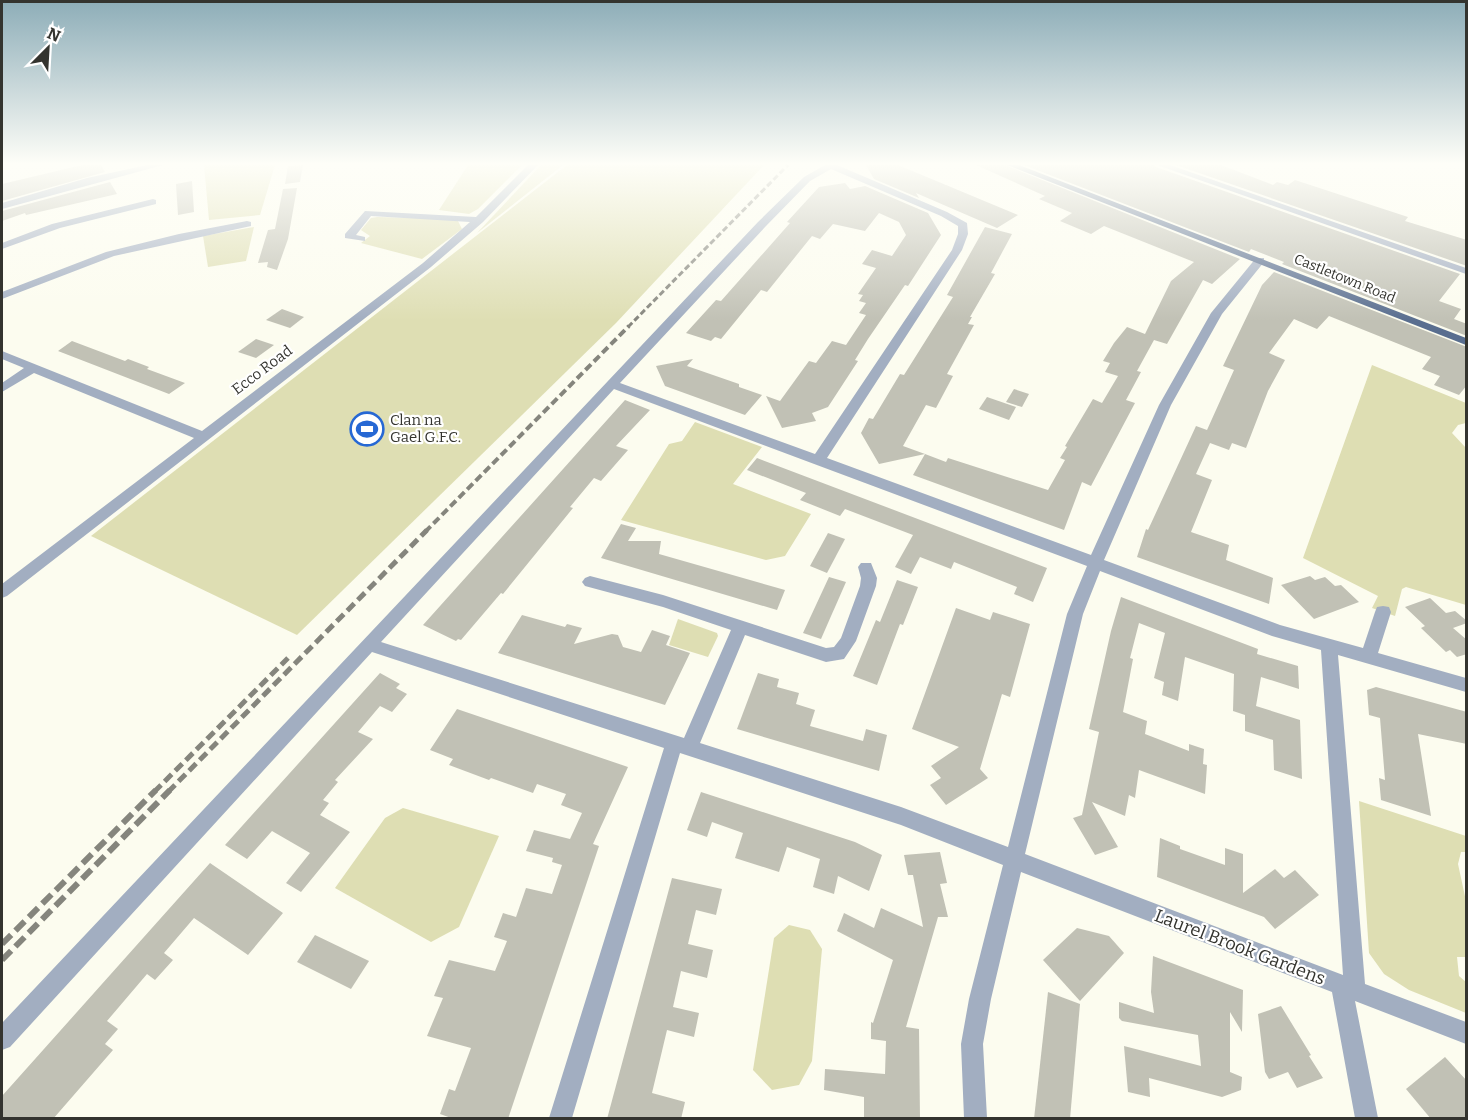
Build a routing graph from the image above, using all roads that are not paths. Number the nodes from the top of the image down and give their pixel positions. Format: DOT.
graph roads {
  1 [pos="90,217"];
  2 [pos="364,217"];
  3 [pos="436,217"];
  4 [pos="482,217"];
  5 [pos="769,217"];
  6 [pos="950,217"];
  7 [pos="1148,217"];
  8 [pos="1312,217"];
  9 [pos="479,220"];
  10 [pos="246,224"];
  11 [pos="361,239"];
  12 [pos="2,246"];
  13 [pos="1260,260"];
  14 [pos="1467,271"];
  15 [pos="2,296"];
  16 [pos="1467,342"];
  17 [pos="2,355"];
  18 [pos="33,368"];
  19 [pos="612,384"];
  20 [pos="2,388"];
  21 [pos="202,436"];
  22 [pos="818,461"];
  23 [pos="1095,563"];
  24 [pos="866,567"];
  25 [pos="590,582"];
  26 [pos="2,592"];
  27 [pos="1383,612"];
  28 [pos="741,626"];
  29 [pos="370,645"];
  30 [pos="1329,647"];
  31 [pos="1368,658"];
  32 [pos="1467,686"];
  33 [pos="682,745"];
  34 [pos="1015,860"];
  35 [pos="1348,988"];
  36 [pos="1467,1033"];
  37 [pos="2,1039"];
  38 [pos="560,1119"];
  39 [pos="975,1119"];
  40 [pos="1366,1119"];
  1 -- 12 [label="street"];
  2 -- 11 [label="street"];
  3 -- 9 [label="street"];
  4 -- 9 [label="street, Ecco Road"];
  5 -- 19 [label="street"];
  6 -- 22 [label="street"];
  7 -- 13 [label="main road, Castletown Road"];
  8 -- 14 [label="street"];
  9 -- 21 [label="street, Ecco Road"];
  10 -- 15 [label="street"];
  13 -- 16 [label="main road, Castletown Road"];
  13 -- 23 [label="street"];
  17 -- 18 [label="street"];
  18 -- 20 [label="street"];
  18 -- 21 [label="street"];
  19 -- 22 [label="street"];
  19 -- 29 [label="street"];
  21 -- 26 [label="street, Ecco Road"];
  22 -- 23 [label="street"];
  23 -- 30 [label="street"];
  23 -- 34 [label="street"];
  24 -- 28 [label="street"];
  25 -- 28 [label="street"];
  27 -- 31 [label="street"];
  28 -- 33 [label="street"];
  29 -- 33 [label="street, Laurel Brook Gardens"];
  29 -- 37 [label="street"];
  30 -- 31 [label="street"];
  30 -- 35 [label="street"];
  31 -- 32 [label="street"];
  33 -- 34 [label="street, Laurel Brook Gardens"];
  33 -- 38 [label="street"];
  34 -- 35 [label="street, Laurel Brook Gardens"];
  34 -- 39 [label="street"];
  35 -- 36 [label="street, Laurel Brook Gardens"];
  35 -- 40 [label="street"];
}
